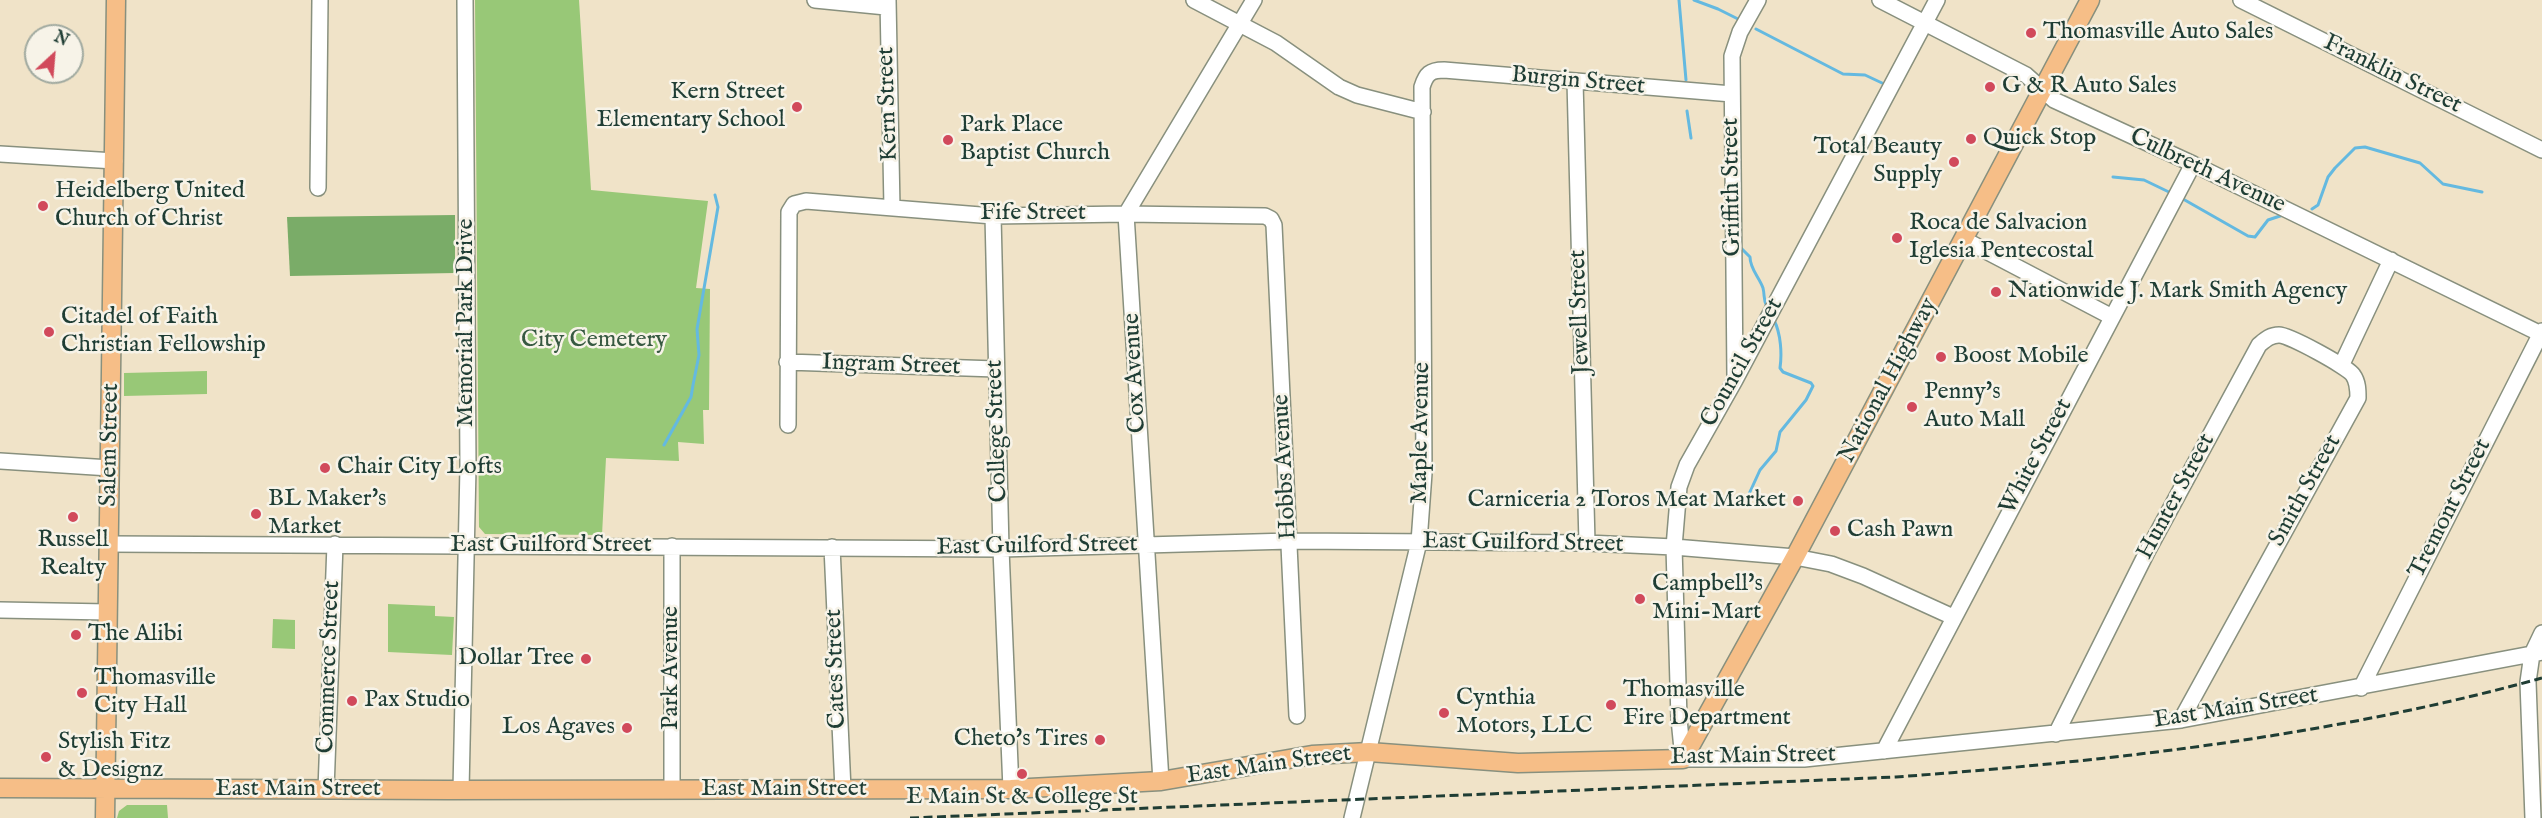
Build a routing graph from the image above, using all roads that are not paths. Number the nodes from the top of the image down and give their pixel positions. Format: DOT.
graph roads {
  1 [pos="116,0"];
  2 [pos="320,0"];
  3 [pos="465,0"];
  4 [pos="815,0"];
  5 [pos="1194,0"];
  6 [pos="1254,0"];
  7 [pos="1758,0"];
  8 [pos="1880,0"];
  9 [pos="1937,0"];
  10 [pos="2090,0"];
  11 [pos="2241,0"];
  12 [pos="887,3"];
  13 [pos="1240,23"];
  14 [pos="1924,23"];
  15 [pos="1425,76"];
  16 [pos="1575,81"];
  17 [pos="2042,90"];
  18 [pos="1732,94"];
  19 [pos="1423,112"];
  20 [pos="2542,150"];
  21 [pos="0,154"];
  22 [pos="115,161"];
  23 [pos="2193,164"];
  24 [pos="318,188"];
  25 [pos="892,208"];
  26 [pos="1126,214"];
  27 [pos="993,216"];
  28 [pos="1271,219"];
  29 [pos="1965,240"];
  30 [pos="2391,260"];
  31 [pos="2112,317"];
  32 [pos="2541,332"];
  33 [pos="787,362"];
  34 [pos="2342,364"];
  35 [pos="996,369"];
  36 [pos="1735,380"];
  37 [pos="788,425"];
  38 [pos="0,461"];
  39 [pos="110,468"];
  40 [pos="1290,541"];
  41 [pos="1419,542"];
  42 [pos="1587,543"];
  43 [pos="109,544"];
  44 [pos="335,544"];
  45 [pos="1146,545"];
  46 [pos="466,546"];
  47 [pos="672,546"];
  48 [pos="832,547"];
  49 [pos="1674,547"];
  50 [pos="1001,549"];
  51 [pos="1795,557"];
  52 [pos="0,609"];
  53 [pos="108,612"];
  54 [pos="1953,617"];
  55 [pos="2542,633"];
  56 [pos="2537,653"];
  57 [pos="2361,688"];
  58 [pos="1297,716"];
  59 [pos="2181,720"];
  60 [pos="2056,734"];
  61 [pos="1884,751"];
  62 [pos="1369,752"];
  63 [pos="1683,759"];
  64 [pos="1161,781"];
  65 [pos="0,788"];
  66 [pos="105,789"];
  67 [pos="672,789"];
  68 [pos="1011,789"];
  69 [pos="326,790"];
  70 [pos="461,790"];
  71 [pos="843,790"];
  72 [pos="105,818"];
  73 [pos="1352,818"];
  74 [pos="2533,818"];
  1 -- 22 [label="main road, Salem Street"];
  2 -- 24 [label="street"];
  3 -- 46 [label="street, Memorial Park Drive"];
  4 -- 12 [label="street"];
  5 -- 13 [label="street"];
  6 -- 13 [label="street"];
  7 -- 18 [label="street, Griffith Street"];
  8 -- 14 [label="street, Culbreth Avenue"];
  9 -- 14 [label="street, Council Street"];
  10 -- 17 [label="main road, National Highway"];
  11 -- 20 [label="street, Franklin Street"];
  12 -- 25 [label="street, Kern Street"];
  13 -- 19 [label="street"];
  13 -- 26 [label="street"];
  14 -- 17 [label="street, Culbreth Avenue"];
  14 -- 36 [label="street, Council Street"];
  15 -- 16 [label="street, Burgin Street"];
  15 -- 19 [label="street, Maple Avenue"];
  16 -- 18 [label="street, Burgin Street"];
  16 -- 42 [label="street, Jewell Street"];
  17 -- 23 [label="street, Culbreth Avenue"];
  17 -- 29 [label="main road, National Highway"];
  18 -- 36 [label="street, Griffith Street"];
  19 -- 41 [label="street, Maple Avenue"];
  21 -- 22 [label="street"];
  22 -- 39 [label="main road, Salem Street"];
  23 -- 30 [label="street, Culbreth Avenue"];
  23 -- 31 [label="street, White Street"];
  25 -- 27 [label="street, Fife Street"];
  25 -- 33 [label="street, Fife Street"];
  26 -- 27 [label="street, Fife Street"];
  26 -- 28 [label="street, Fife Street"];
  26 -- 45 [label="street, Cox Avenue"];
  27 -- 35 [label="street, College Street"];
  28 -- 40 [label="street, Hobbs Avenue"];
  29 -- 31 [label="street"];
  29 -- 51 [label="main road, National Highway"];
  30 -- 32 [label="street, Culbreth Avenue"];
  30 -- 34 [label="street"];
  31 -- 54 [label="street, White Street"];
  32 -- 57 [label="street, Tremont Street"];
  33 -- 35 [label="street, Ingram Street"];
  33 -- 37 [label="street"];
  34 -- 59 [label="street, Smith Street"];
  34 -- 60 [label="street, Hunter Street"];
  35 -- 50 [label="street, College Street"];
  36 -- 49 [label="street, Council Street"];
  38 -- 39 [label="street"];
  39 -- 43 [label="main road, Salem Street"];
  40 -- 41 [label="street, East Guilford Street"];
  40 -- 45 [label="street, East Guilford Street"];
  40 -- 58 [label="street, Hobbs Avenue"];
  41 -- 42 [label="street, East Guilford Street"];
  41 -- 62 [label="street, Maple Avenue"];
  42 -- 49 [label="street, East Guilford Street"];
  43 -- 44 [label="street, East Guilford Street"];
  43 -- 53 [label="main road, Salem Street"];
  44 -- 46 [label="street, East Guilford Street"];
  44 -- 69 [label="street, Commerce Street"];
  45 -- 50 [label="street, East Guilford Street"];
  45 -- 64 [label="street, Cox Avenue"];
  46 -- 47 [label="street, East Guilford Street"];
  46 -- 70 [label="street, Memorial Park Drive"];
  47 -- 48 [label="street, East Guilford Street"];
  47 -- 67 [label="street, Park Avenue"];
  48 -- 50 [label="street, East Guilford Street"];
  48 -- 71 [label="street, Cates Street"];
  49 -- 51 [label="street, East Guilford Street"];
  49 -- 63 [label="street, Council Street"];
  50 -- 68 [label="street, College Street"];
  51 -- 54 [label="street, East Guilford Street"];
  51 -- 63 [label="main road, National Highway"];
  52 -- 53 [label="street"];
  53 -- 66 [label="main road, Salem Street"];
  54 -- 61 [label="street, White Street"];
  55 -- 56 [label="street"];
  56 -- 57 [label="street, East Main Street"];
  56 -- 74 [label="street"];
  57 -- 59 [label="street, East Main Street"];
  59 -- 60 [label="street, East Main Street"];
  60 -- 61 [label="street, East Main Street"];
  61 -- 63 [label="street, East Main Street"];
  62 -- 63 [label="main road, East Main Street"];
  62 -- 64 [label="main road, East Main Street"];
  62 -- 73 [label="street, Maple Avenue"];
  64 -- 68 [label="main road, East Main Street"];
  65 -- 66 [label="main road, East Main Street"];
  66 -- 69 [label="main road, East Main Street"];
  66 -- 72 [label="main road, Salem Street"];
  67 -- 70 [label="main road, East Main Street"];
  67 -- 71 [label="main road, East Main Street"];
  68 -- 71 [label="main road, East Main Street"];
  69 -- 70 [label="main road, East Main Street"];
}
